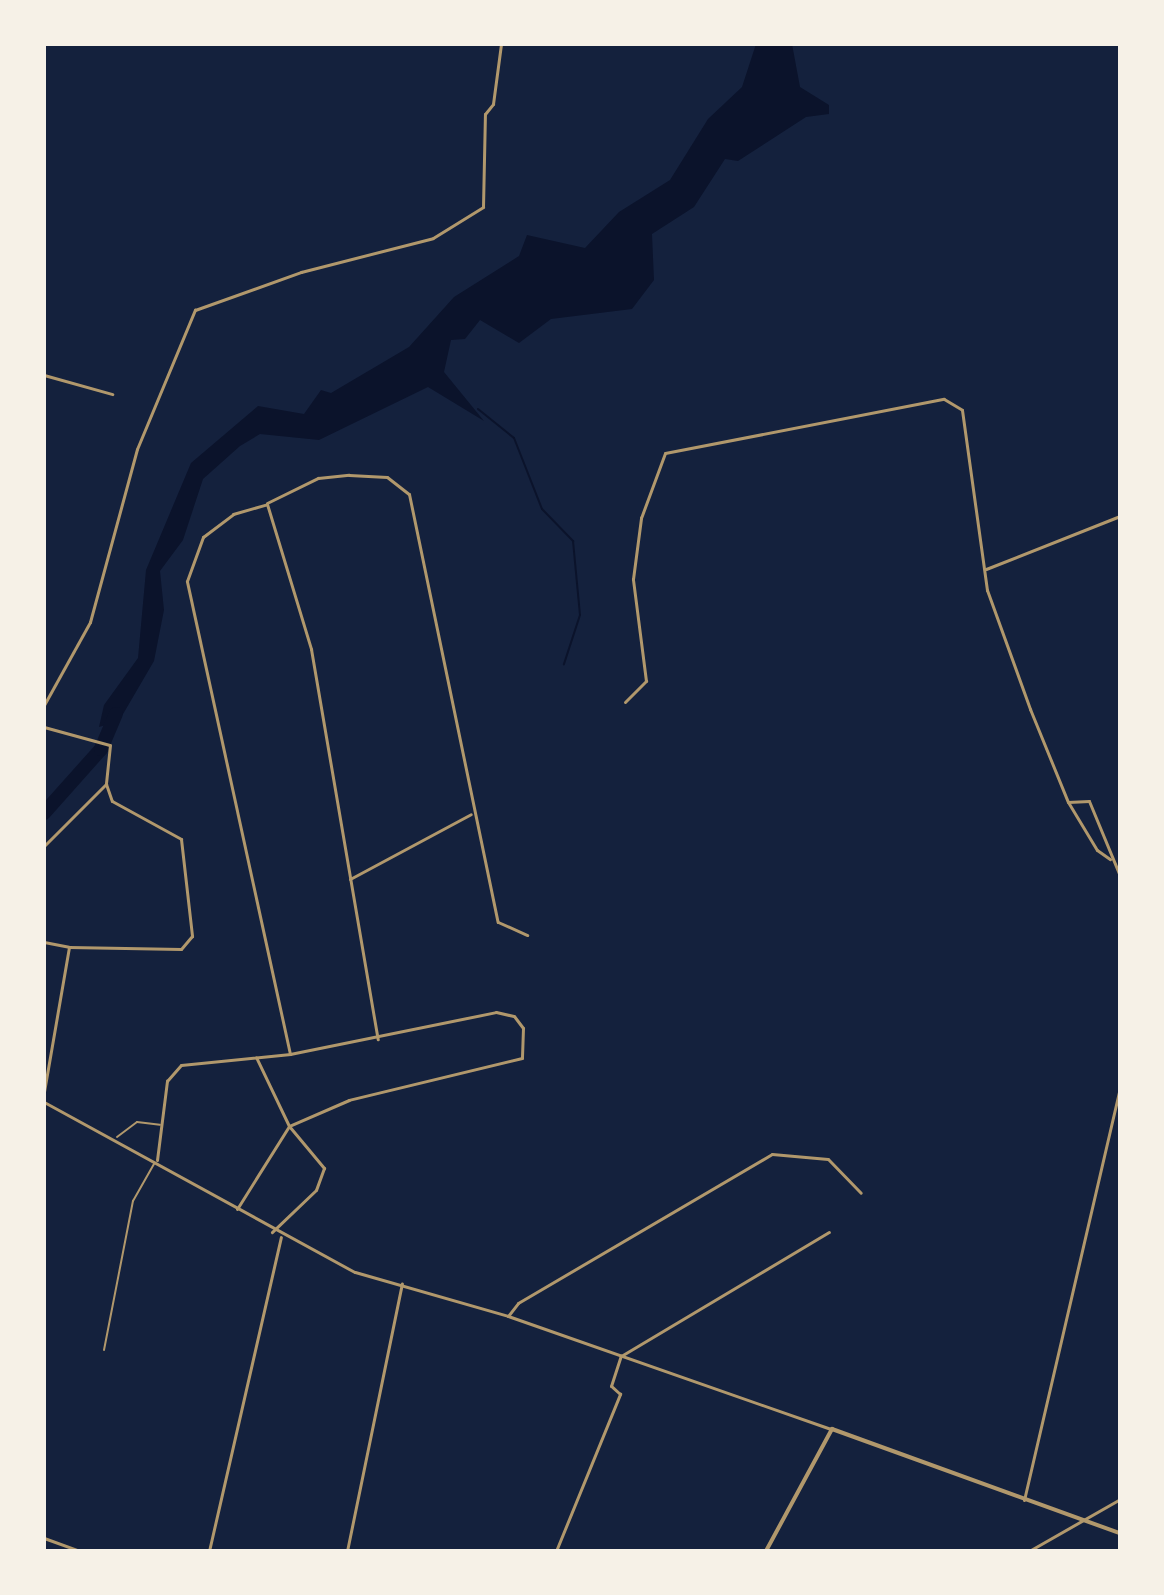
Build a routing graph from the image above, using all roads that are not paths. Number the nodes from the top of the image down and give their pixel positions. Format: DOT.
graph roads {
  1 [pos="501,44"];
  2 [pos="44,375"];
  3 [pos="112,394"];
  4 [pos="267,504"];
  5 [pos="1120,516"];
  6 [pos="986,569"];
  7 [pos="625,702"];
  8 [pos="44,705"];
  9 [pos="44,727"];
  10 [pos="106,784"];
  11 [pos="1068,802"];
  12 [pos="471,814"];
  13 [pos="44,846"];
  14 [pos="1111,859"];
  15 [pos="1120,876"];
  16 [pos="350,879"];
  17 [pos="527,935"];
  18 [pos="44,942"];
  19 [pos="69,947"];
  20 [pos="378,1039"];
  21 [pos="290,1054"];
  22 [pos="256,1057"];
  23 [pos="1120,1087"];
  24 [pos="44,1092"];
  25 [pos="44,1102"];
  26 [pos="162,1125"];
  27 [pos="289,1126"];
  28 [pos="117,1137"];
  29 [pos="157,1160"];
  30 [pos="861,1193"];
  31 [pos="237,1209"];
  32 [pos="272,1232"];
  33 [pos="829,1232"];
  34 [pos="281,1237"];
  35 [pos="402,1284"];
  36 [pos="508,1316"];
  37 [pos="104,1350"];
  38 [pos="621,1356"];
  39 [pos="832,1429"];
  40 [pos="1120,1499"];
  41 [pos="1024,1500"];
  42 [pos="1080,1520"];
  43 [pos="1120,1533"];
  44 [pos="44,1538"];
  45 [pos="79,1551"];
  46 [pos="209,1551"];
  47 [pos="347,1551"];
  48 [pos="556,1551"];
  49 [pos="766,1551"];
  50 [pos="1029,1551"];
  1 -- 8 [label="street"];
  2 -- 3 [label="street"];
  4 -- 12 [label="street"];
  4 -- 16 [label="street"];
  4 -- 21 [label="street"];
  5 -- 6 [label="street"];
  6 -- 7 [label="street"];
  6 -- 11 [label="street"];
  9 -- 10 [label="street"];
  10 -- 13 [label="street"];
  10 -- 19 [label="street"];
  11 -- 14 [label="street"];
  11 -- 14 [label="street"];
  12 -- 16 [label="street"];
  12 -- 17 [label="street"];
  14 -- 15 [label="street"];
  16 -- 20 [label="street"];
  18 -- 19 [label="street"];
  19 -- 24 [label="street"];
  20 -- 21 [label="street"];
  20 -- 27 [label="street"];
  21 -- 22 [label="street"];
  22 -- 26 [label="street"];
  22 -- 27 [label="street"];
  23 -- 41 [label="street"];
  25 -- 28 [label="street"];
  26 -- 28 [label="lane"];
  26 -- 29 [label="street"];
  27 -- 31 [label="street"];
  27 -- 32 [label="street"];
  28 -- 29 [label="street"];
  29 -- 31 [label="street"];
  29 -- 37 [label="lane"];
  30 -- 36 [label="street"];
  31 -- 32 [label="street"];
  32 -- 34 [label="street"];
  33 -- 38 [label="street"];
  34 -- 35 [label="street"];
  34 -- 46 [label="street"];
  35 -- 36 [label="street"];
  35 -- 47 [label="street"];
  36 -- 38 [label="street"];
  38 -- 39 [label="street"];
  38 -- 48 [label="street"];
  39 -- 41 [label="street"];
  39 -- 49 [label="street"];
  40 -- 42 [label="street"];
  41 -- 42 [label="street"];
  42 -- 43 [label="street"];
  42 -- 50 [label="street"];
  44 -- 45 [label="street"];
}
